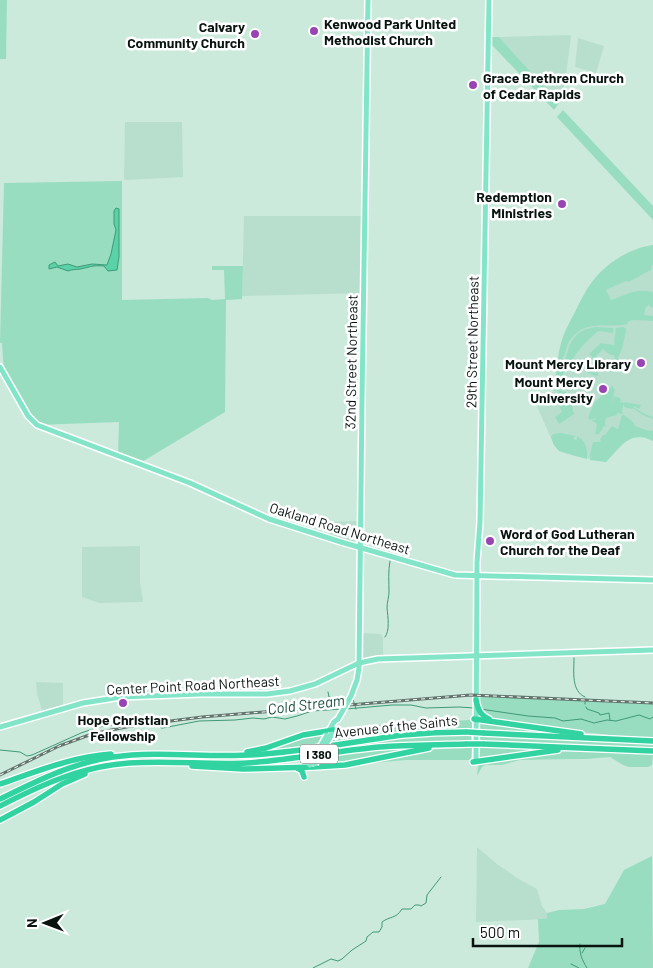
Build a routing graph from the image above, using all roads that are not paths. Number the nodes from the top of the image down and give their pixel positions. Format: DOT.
graph roads {
  1 [pos="368,0"];
  2 [pos="489,0"];
  3 [pos="0,367"];
  4 [pos="360,548"];
  5 [pos="476,576"];
  6 [pos="653,580"];
  7 [pos="653,650"];
  8 [pos="476,656"];
  9 [pos="359,663"];
  10 [pos="345,670"];
  11 [pos="358,677"];
  12 [pos="476,706"];
  13 [pos="475,719"];
  14 [pos="493,721"];
  15 [pos="0,722"];
  16 [pos="9,724"];
  17 [pos="0,726"];
  18 [pos="330,732"];
  19 [pos="625,740"];
  20 [pos="653,741"];
  21 [pos="458,745"];
  22 [pos="588,749"];
  23 [pos="653,751"];
  24 [pos="148,755"];
  25 [pos="220,756"];
  26 [pos="475,761"];
  27 [pos="484,761"];
  28 [pos="171,762"];
  29 [pos="128,763"];
  30 [pos="312,766"];
  31 [pos="297,768"];
  32 [pos="476,768"];
  33 [pos="304,777"];
  34 [pos="2,782"];
  35 [pos="1,798"];
  36 [pos="1,806"];
  37 [pos="0,820"];
  1 -- 4 [label="main road, 32nd Street Northeast"];
  2 -- 5 [label="main road, 29th Street Northeast"];
  3 -- 4 [label="main road, Oakland Road Northeast"];
  4 -- 5 [label="main road, Oakland Road Northeast"];
  4 -- 9 [label="main road, 32nd Street Northeast"];
  5 -- 6 [label="main road, Oakland Road Northeast"];
  5 -- 8 [label="main road, 29th Street Northeast"];
  7 -- 8 [label="main road, Center Point Road Northeast"];
  8 -- 9 [label="main road, Center Point Road Northeast"];
  8 -- 12 [label="main road, 29th Street Northeast"];
  9 -- 10 [label="main road, Center Point Road Northeast"];
  9 -- 11 [label="main road, 32nd Street Northeast"];
  10 -- 11 [label="main road"];
  10 -- 16 [label="main road, Center Point Road Northeast"];
  11 -- 18 [label="main road, 32nd Street Northeast, bridge"];
  12 -- 13 [label="main road, 29th Street Northeast"];
  12 -- 14 [label="highway"];
  13 -- 14 [label="highway"];
  13 -- 26 [label="main road, 29th Street Northeast"];
  14 -- 19 [label="highway"];
  15 -- 16 [label="main road"];
  16 -- 17 [label="main road, Center Point Road Northeast"];
  18 -- 25 [label="highway"];
  18 -- 30 [label="main road, 32nd Street Northeast, bridge"];
  19 -- 20 [label="highway, Avenue of the Saints / I 380"];
  19 -- 25 [label="highway, Avenue of the Saints / I 380, bridge"];
  21 -- 22 [label="highway, Avenue of the Saints / I 380, bridge"];
  21 -- 28 [label="highway, Avenue of the Saints / I 380"];
  21 -- 30 [label="highway"];
  22 -- 23 [label="highway, Avenue of the Saints / I 380"];
  22 -- 27 [label="highway"];
  24 -- 25 [label="highway, Avenue of the Saints / I 380"];
  24 -- 34 [label="highway"];
  24 -- 35 [label="highway, Avenue of the Saints / I 380"];
  26 -- 27 [label="highway"];
  27 -- 32 [label="highway"];
  28 -- 29 [label="highway, Avenue of the Saints / I 380"];
  28 -- 31 [label="highway"];
  29 -- 36 [label="highway, Avenue of the Saints / I 380"];
  29 -- 37 [label="highway"];
  30 -- 31 [label="highway"];
  31 -- 33 [label="highway"];
}
